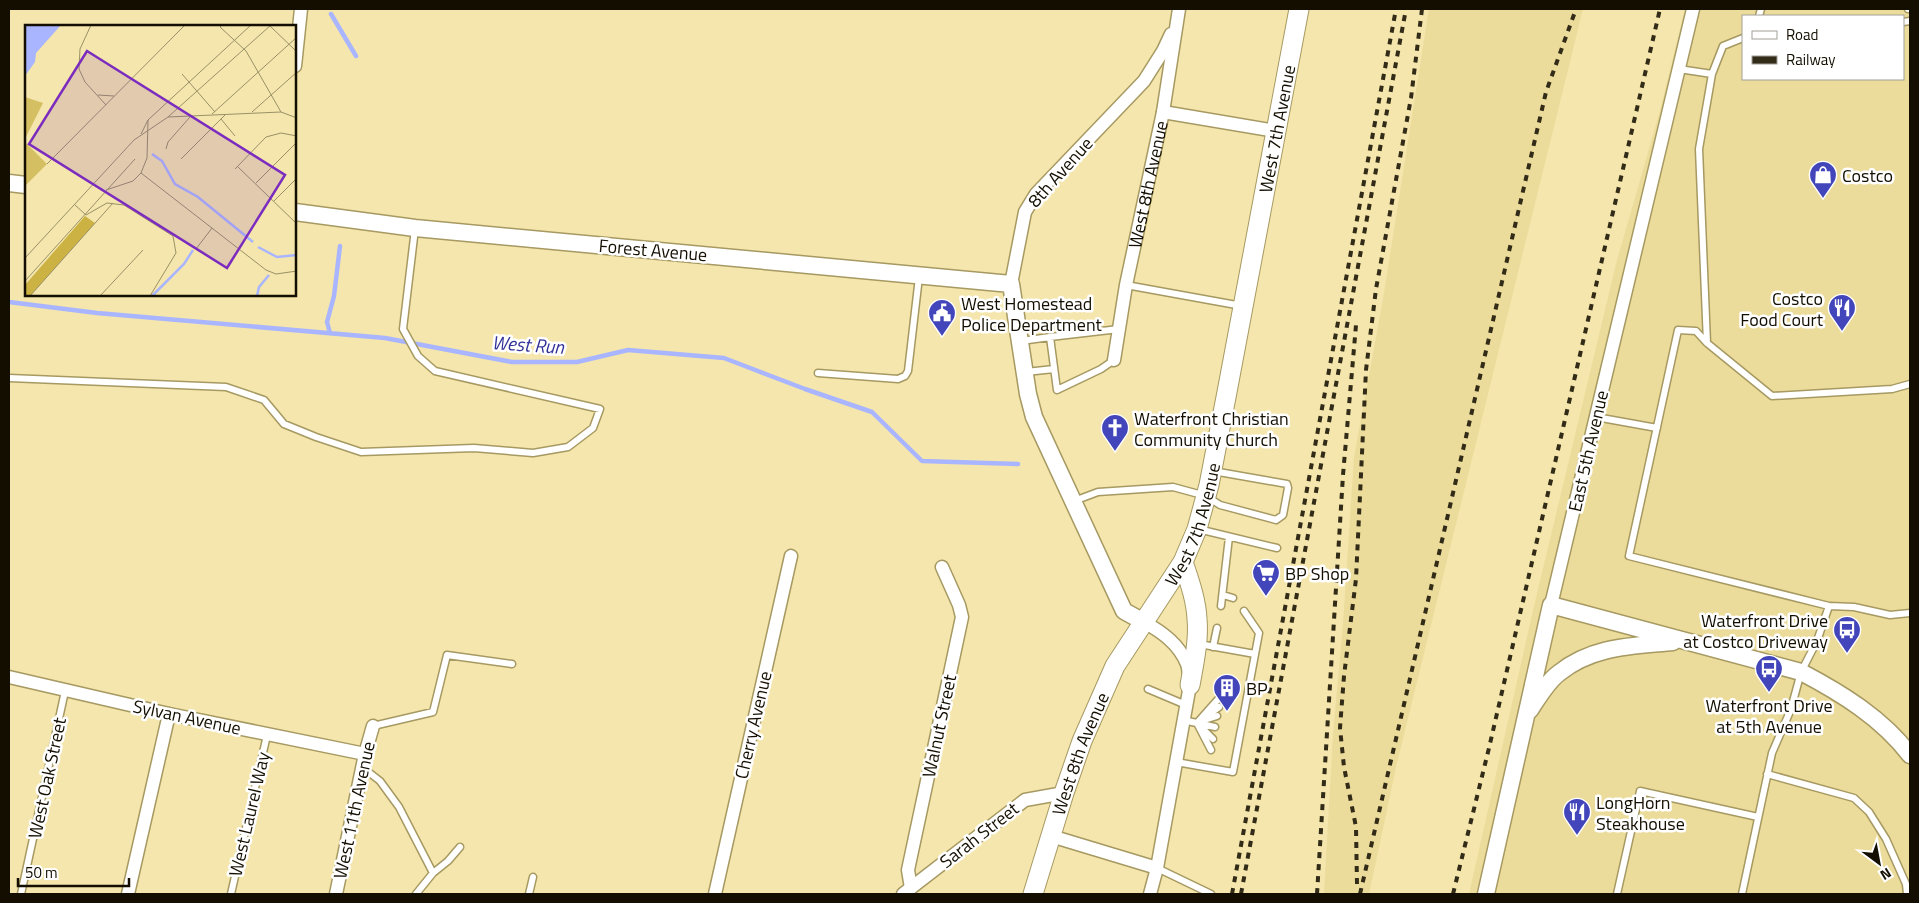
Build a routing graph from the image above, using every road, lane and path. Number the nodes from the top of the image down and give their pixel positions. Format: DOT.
graph roads {
  1 [pos="301,9"];
  2 [pos="1299,9"];
  3 [pos="1693,9"];
  4 [pos="1179,12"];
  5 [pos="1742,38"];
  6 [pos="296,56"];
  7 [pos="1679,68"];
  8 [pos="1712,74"];
  9 [pos="1163,112"];
  10 [pos="1276,131"];
  11 [pos="9,183"];
  12 [pos="25,185"];
  13 [pos="296,212"];
  14 [pos="415,228"];
  15 [pos="919,275"];
  16 [pos="1011,284"];
  17 [pos="1126,285"];
  18 [pos="1243,306"];
  19 [pos="1119,329"];
  20 [pos="1050,337"];
  21 [pos="1020,341"];
  22 [pos="1707,343"];
  23 [pos="1114,360"];
  24 [pos="1054,368"];
  25 [pos="1024,372"];
  26 [pos="818,373"];
  27 [pos="9,378"];
  28 [pos="1910,384"];
  29 [pos="1596,418"];
  30 [pos="1657,428"];
  31 [pos="1212,471"];
  32 [pos="1206,496"];
  33 [pos="1073,501"];
  34 [pos="1197,529"];
  35 [pos="1229,537"];
  36 [pos="1276,548"];
  37 [pos="791,556"];
  38 [pos="1183,562"];
  39 [pos="942,567"];
  40 [pos="1223,595"];
  41 [pos="1234,598"];
  42 [pos="1551,605"];
  43 [pos="1221,606"];
  44 [pos="1829,606"];
  45 [pos="1244,611"];
  46 [pos="1910,613"];
  47 [pos="1144,622"];
  48 [pos="1217,628"];
  49 [pos="1684,640"];
  50 [pos="1204,645"];
  51 [pos="1255,654"];
  52 [pos="512,664"];
  53 [pos="1801,672"];
  54 [pos="9,678"];
  55 [pos="1190,685"];
  56 [pos="1148,689"];
  57 [pos="65,691"];
  58 [pos="1221,696"];
  59 [pos="1238,698"];
  60 [pos="1246,699"];
  61 [pos="1186,705"];
  62 [pos="1219,707"];
  63 [pos="1236,708"];
  64 [pos="1244,710"];
  65 [pos="169,714"];
  66 [pos="1527,714"];
  67 [pos="1217,716"];
  68 [pos="1235,719"];
  69 [pos="1183,720"];
  70 [pos="1242,720"];
  71 [pos="1197,722"];
  72 [pos="373,726"];
  73 [pos="1215,727"];
  74 [pos="1233,729"];
  75 [pos="1240,730"];
  76 [pos="267,735"];
  77 [pos="1213,739"];
  78 [pos="1230,742"];
  79 [pos="1238,743"];
  80 [pos="1210,750"];
  81 [pos="1228,753"];
  82 [pos="365,754"];
  83 [pos="1236,754"];
  84 [pos="1910,755"];
  85 [pos="1176,762"];
  86 [pos="362,767"];
  87 [pos="1767,774"];
  88 [pos="1064,793"];
  89 [pos="1758,817"];
  90 [pos="1051,836"];
  91 [pos="460,847"];
  92 [pos="1157,868"];
  93 [pos="433,873"];
  94 [pos="534,877"];
  95 [pos="908,892"];
  96 [pos="21,894"];
  97 [pos="128,894"];
  98 [pos="231,894"];
  99 [pos="336,894"];
  100 [pos="416,894"];
  101 [pos="529,894"];
  102 [pos="715,894"];
  103 [pos="1033,894"];
  104 [pos="1150,894"];
  105 [pos="1211,894"];
  106 [pos="1486,894"];
  107 [pos="1617,894"];
  108 [pos="1742,894"];
  109 [pos="1907,894"];
  1 -- 6 [label="street"];
  2 -- 10 [label="main road, West 7th Avenue"];
  3 -- 7 [label="street, East 5th Avenue"];
  4 -- 9 [label="street, West 8th Avenue"];
  4 -- 16 [label="street, 8th Avenue"];
  5 -- 8 [label="lane"];
  7 -- 8 [label="lane"];
  7 -- 29 [label="street, East 5th Avenue"];
  8 -- 22 [label="lane"];
  9 -- 10 [label="street"];
  9 -- 17 [label="street, West 8th Avenue"];
  10 -- 18 [label="main road, West 7th Avenue"];
  11 -- 12 [label="street"];
  13 -- 14 [label="street, Forest Avenue"];
  14 -- 15 [label="street, Forest Avenue"];
  14 -- 27 [label="lane"];
  15 -- 16 [label="street, Forest Avenue"];
  15 -- 26 [label="lane"];
  16 -- 21 [label="street, 8th Avenue"];
  17 -- 18 [label="lane"];
  17 -- 19 [label="street, West 8th Avenue"];
  18 -- 31 [label="main road, West 7th Avenue"];
  19 -- 20 [label="lane"];
  19 -- 23 [label="street, West 8th Avenue"];
  20 -- 21 [label="lane"];
  20 -- 24 [label="lane"];
  21 -- 25 [label="street, 8th Avenue"];
  22 -- 28 [label="lane"];
  22 -- 30 [label="lane"];
  23 -- 24 [label="lane"];
  24 -- 25 [label="lane"];
  25 -- 33 [label="street, 8th Avenue"];
  29 -- 30 [label="lane"];
  29 -- 42 [label="street, East 5th Avenue"];
  30 -- 44 [label="lane"];
  31 -- 32 [label="main road, West 7th Avenue"];
  31 -- 32 [label="lane"];
  32 -- 33 [label="lane"];
  32 -- 34 [label="main road, West 7th Avenue"];
  33 -- 47 [label="street, 8th Avenue"];
  34 -- 35 [label="lane"];
  34 -- 38 [label="main road, West 7th Avenue"];
  35 -- 36 [label="lane"];
  35 -- 40 [label="lane"];
  37 -- 102 [label="street, Cherry Avenue"];
  38 -- 47 [label="main road, West 7th Avenue"];
  38 -- 50 [label="main road"];
  39 -- 95 [label="street, Walnut Street"];
  40 -- 41 [label="lane"];
  40 -- 43 [label="lane"];
  42 -- 49 [label="street"];
  42 -- 66 [label="street, East 5th Avenue"];
  44 -- 46 [label="lane"];
  44 -- 53 [label="lane"];
  45 -- 51 [label="lane"];
  47 -- 55 [label="street"];
  47 -- 88 [label="main road, West 8th Avenue"];
  48 -- 50 [label="lane"];
  49 -- 53 [label="street"];
  49 -- 66 [label="street"];
  50 -- 51 [label="lane"];
  50 -- 55 [label="main road"];
  51 -- 60 [label="lane"];
  52 -- 72 [label="lane"];
  53 -- 84 [label="street"];
  53 -- 87 [label="lane"];
  54 -- 57 [label="street, Sylvan Avenue"];
  55 -- 61 [label="street"];
  56 -- 61 [label="lane"];
  57 -- 65 [label="street, Sylvan Avenue"];
  57 -- 96 [label="lane, West Oak Street"];
  58 -- 71 [label="lane"];
  59 -- 60 [label="lane"];
  60 -- 64 [label="lane"];
  61 -- 69 [label="street"];
  62 -- 71 [label="lane"];
  63 -- 64 [label="lane"];
  64 -- 70 [label="lane"];
  65 -- 76 [label="street, Sylvan Avenue"];
  65 -- 97 [label="street"];
  66 -- 106 [label="street, East 5th Avenue"];
  67 -- 71 [label="lane"];
  68 -- 70 [label="lane"];
  69 -- 71 [label="lane"];
  69 -- 85 [label="street"];
  70 -- 75 [label="lane"];
  71 -- 73 [label="lane"];
  71 -- 77 [label="lane"];
  71 -- 80 [label="lane"];
  72 -- 82 [label="street, West 11th Avenue"];
  74 -- 75 [label="lane"];
  75 -- 79 [label="lane"];
  76 -- 82 [label="street, Sylvan Avenue"];
  76 -- 98 [label="lane, West Laurel Way"];
  78 -- 79 [label="lane"];
  79 -- 83 [label="lane"];
  81 -- 83 [label="lane"];
  82 -- 86 [label="street, West 11th Avenue"];
  83 -- 85 [label="lane"];
  85 -- 92 [label="street"];
  86 -- 93 [label="lane"];
  86 -- 99 [label="street, West 11th Avenue"];
  87 -- 89 [label="lane"];
  87 -- 109 [label="lane"];
  88 -- 90 [label="main road, West 8th Avenue"];
  88 -- 95 [label="street, Sarah Street"];
  89 -- 107 [label="lane"];
  89 -- 108 [label="lane"];
  90 -- 92 [label="street"];
  90 -- 103 [label="main road, West 8th Avenue"];
  91 -- 93 [label="lane"];
  92 -- 104 [label="street"];
  92 -- 105 [label="lane"];
  93 -- 100 [label="lane"];
  94 -- 101 [label="lane"];
}
